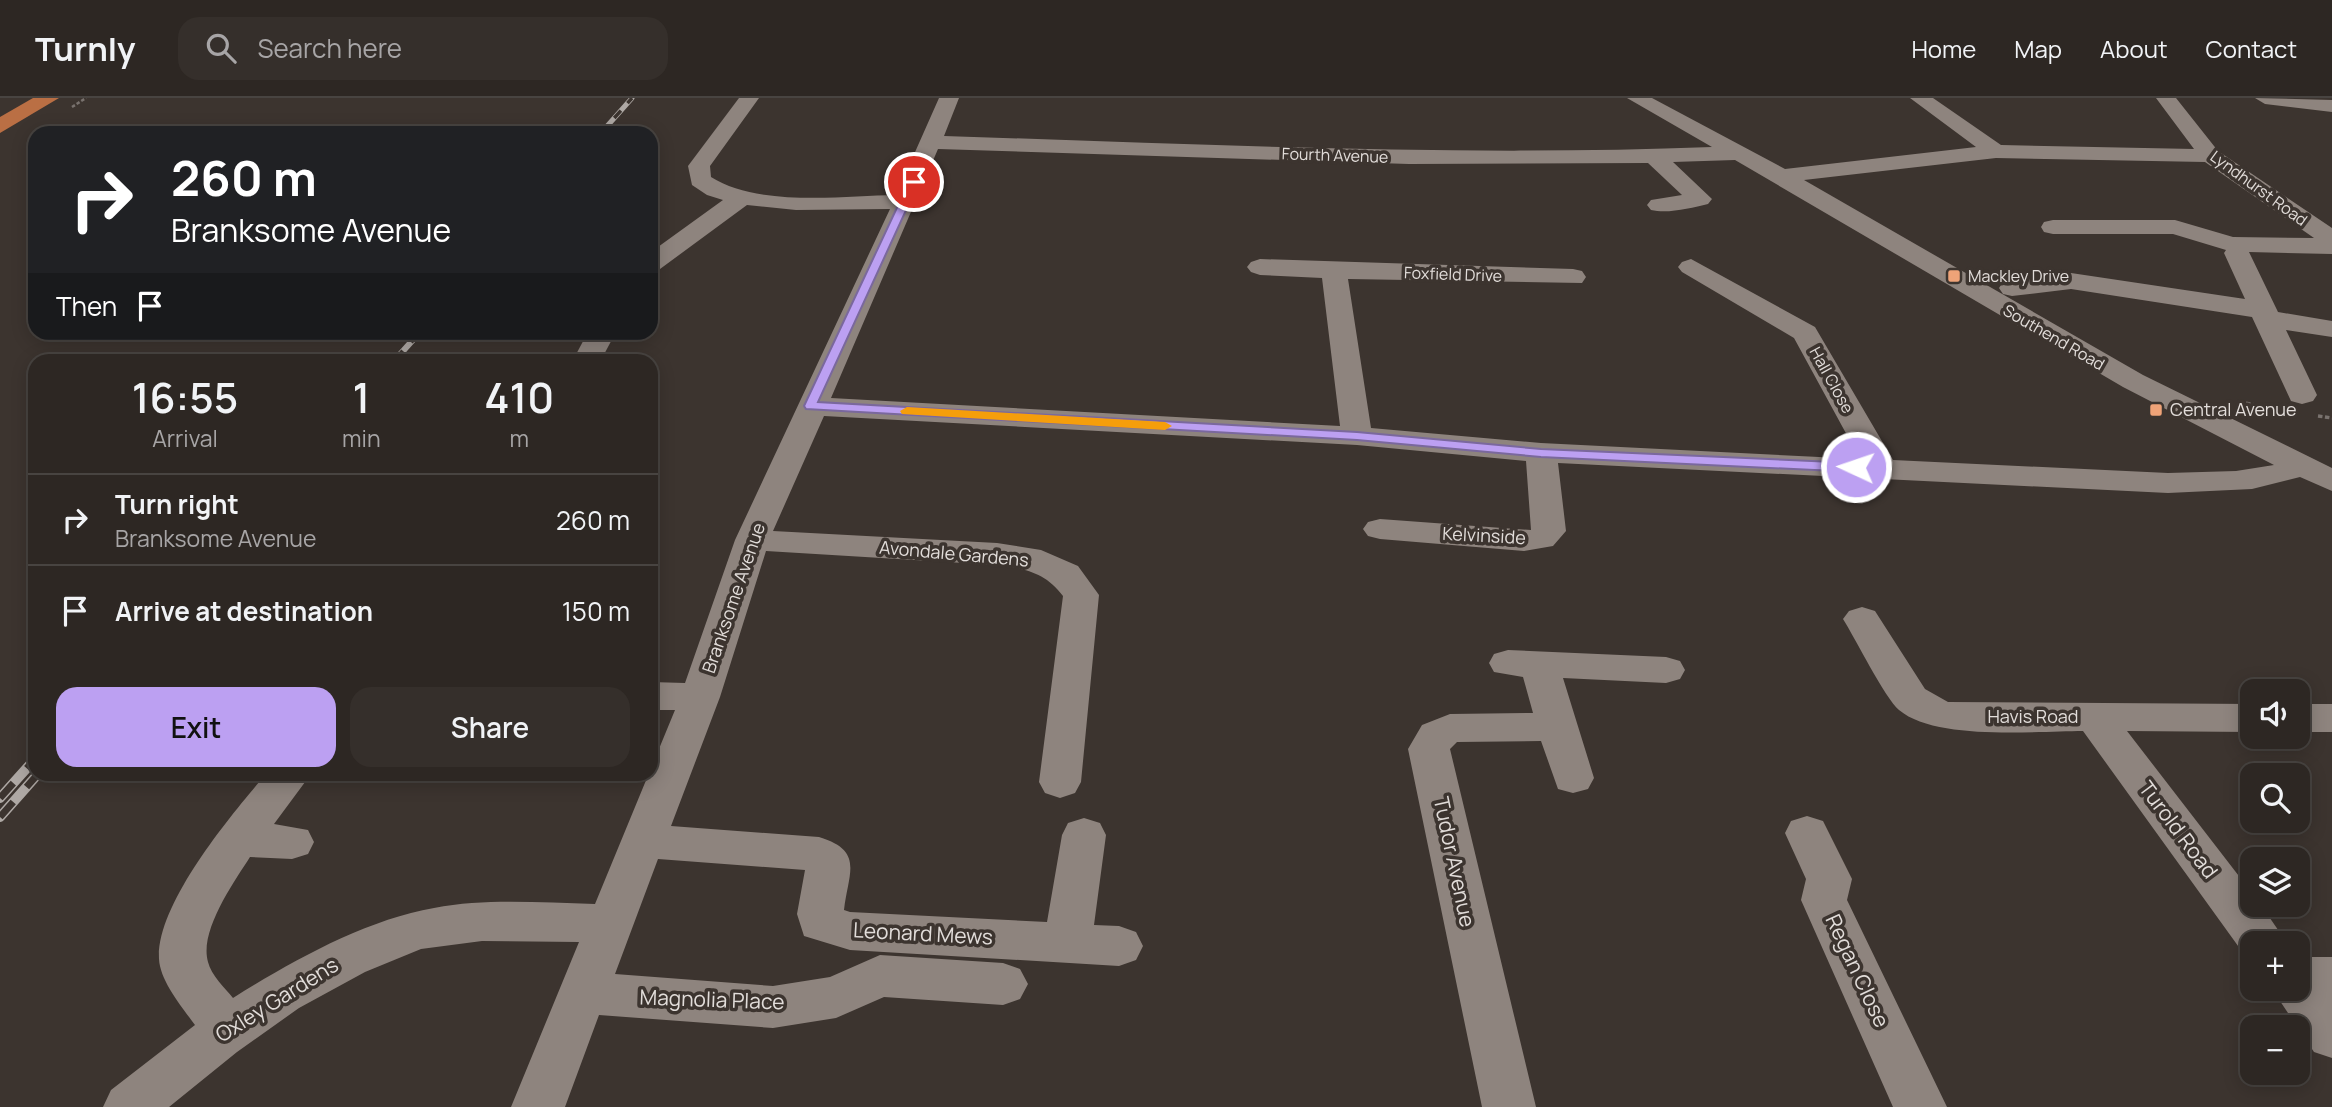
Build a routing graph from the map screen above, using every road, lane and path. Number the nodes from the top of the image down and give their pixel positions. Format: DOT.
graph roads {
  1 [pos="16,98"];
  2 [pos="48,98"];
  3 [pos="749,98"];
  4 [pos="949,98"];
  5 [pos="1637,98"];
  6 [pos="1920,98"];
  7 [pos="2166,98"];
  8 [pos="2265,98"];
  9 [pos="2332,106"];
  10 [pos="0,107"];
  11 [pos="0,126"];
  12 [pos="931,142"];
  13 [pos="1996,151"];
  14 [pos="1740,153"];
  15 [pos="2210,156"];
  16 [pos="1654,157"];
  17 [pos="1781,176"];
  18 [pos="740,199"];
  19 [pos="905,202"];
  20 [pos="1659,205"];
  21 [pos="2282,208"];
  22 [pos="2332,209"];
  23 [pos="2053,227"];
  24 [pos="2332,239"];
  25 [pos="2332,246"];
  26 [pos="2237,253"];
  27 [pos="658,259"];
  28 [pos="1261,267"];
  29 [pos="1691,267"];
  30 [pos="1334,271"];
  31 [pos="1573,277"];
  32 [pos="2011,288"];
  33 [pos="2265,315"];
  34 [pos="2332,329"];
  35 [pos="2302,395"];
  36 [pos="810,406"];
  37 [pos="1357,436"];
  38 [pos="1541,453"];
  39 [pos="2301,466"];
  40 [pos="1882,469"];
  41 [pos="2332,481"];
  42 [pos="1380,529"];
  43 [pos="752,540"];
  44 [pos="1863,619"];
  45 [pos="1666,670"];
  46 [pos="658,696"];
  47 [pos="700,697"];
  48 [pos="2094,717"];
  49 [pos="2240,718"];
  50 [pos="2310,718"];
  51 [pos="2332,719"];
  52 [pos="1556,727"];
  53 [pos="1573,778"];
  54 [pos="285,781"];
  55 [pos="1060,782"];
  56 [pos="1807,833"];
  57 [pos="1084,835"];
  58 [pos="239,840"];
  59 [pos="642,841"];
  60 [pos="292,842"];
  61 [pos="610,924"];
  62 [pos="2254,931"];
  63 [pos="1068,942"];
  64 [pos="1119,946"];
  65 [pos="2310,978"];
  66 [pos="2332,978"];
  67 [pos="1003,984"];
  68 [pos="583,993"];
  69 [pos="2306,1001"];
  70 [pos="227,1028"];
  71 [pos="2332,1036"];
  72 [pos="130,1107"];
  73 [pos="538,1107"];
  74 [pos="1509,1107"];
  75 [pos="1920,1107"];
  1 -- 10 [label="highway"];
  2 -- 11 [label="highway"];
  3 -- 18 [label="street"];
  4 -- 12 [label="street, Branksome Avenue"];
  5 -- 14 [label="street, Southend Road"];
  6 -- 13 [label="street"];
  7 -- 15 [label="street, Lyndhurst Road"];
  8 -- 9 [label="street"];
  12 -- 16 [label="street, Fourth Avenue"];
  12 -- 19 [label="street, Branksome Avenue"];
  13 -- 15 [label="street"];
  13 -- 17 [label="street"];
  14 -- 16 [label="street, Fourth Avenue"];
  14 -- 17 [label="street, Southend Road"];
  15 -- 21 [label="street, Lyndhurst Road"];
  16 -- 20 [label="street"];
  17 -- 39 [label="street, Southend Road"];
  18 -- 19 [label="street"];
  18 -- 27 [label="street"];
  19 -- 36 [label="street, Branksome Avenue"];
  21 -- 22 [label="street"];
  21 -- 24 [label="street, Lyndhurst Road"];
  23 -- 25 [label="street"];
  26 -- 33 [label="street"];
  28 -- 30 [label="street, Foxfield Drive"];
  29 -- 40 [label="street, Hall Close"];
  30 -- 31 [label="street, Foxfield Drive"];
  30 -- 37 [label="street"];
  32 -- 33 [label="street"];
  33 -- 34 [label="street"];
  33 -- 35 [label="street"];
  36 -- 37 [label="street"];
  36 -- 43 [label="street, Branksome Avenue"];
  37 -- 38 [label="street"];
  38 -- 40 [label="street"];
  38 -- 42 [label="street, Kelvinside"];
  39 -- 40 [label="street"];
  39 -- 41 [label="street, Southend Road"];
  43 -- 47 [label="street, Branksome Avenue"];
  43 -- 55 [label="street, Avondale Gardens"];
  44 -- 48 [label="street, Havis Road"];
  45 -- 52 [label="street"];
  46 -- 47 [label="street"];
  47 -- 59 [label="street, Branksome Avenue"];
  48 -- 49 [label="street, Havis Road"];
  48 -- 62 [label="street, Turold Road"];
  50 -- 51 [label="street"];
  52 -- 53 [label="street"];
  52 -- 74 [label="street, Tudor Avenue"];
  54 -- 58 [label="street"];
  56 -- 75 [label="street, Regan Close"];
  57 -- 63 [label="street"];
  58 -- 60 [label="street"];
  58 -- 70 [label="street"];
  59 -- 61 [label="street, Branksome Avenue"];
  59 -- 63 [label="street, Leonard Mews"];
  61 -- 68 [label="street, Branksome Avenue"];
  61 -- 70 [label="street, Oxley Gardens"];
  63 -- 64 [label="street, Leonard Mews"];
  65 -- 66 [label="street"];
  67 -- 68 [label="street, Magnolia Place"];
  68 -- 73 [label="street, Branksome Avenue"];
  69 -- 71 [label="street"];
  70 -- 72 [label="street, Oxley Gardens"];
}
